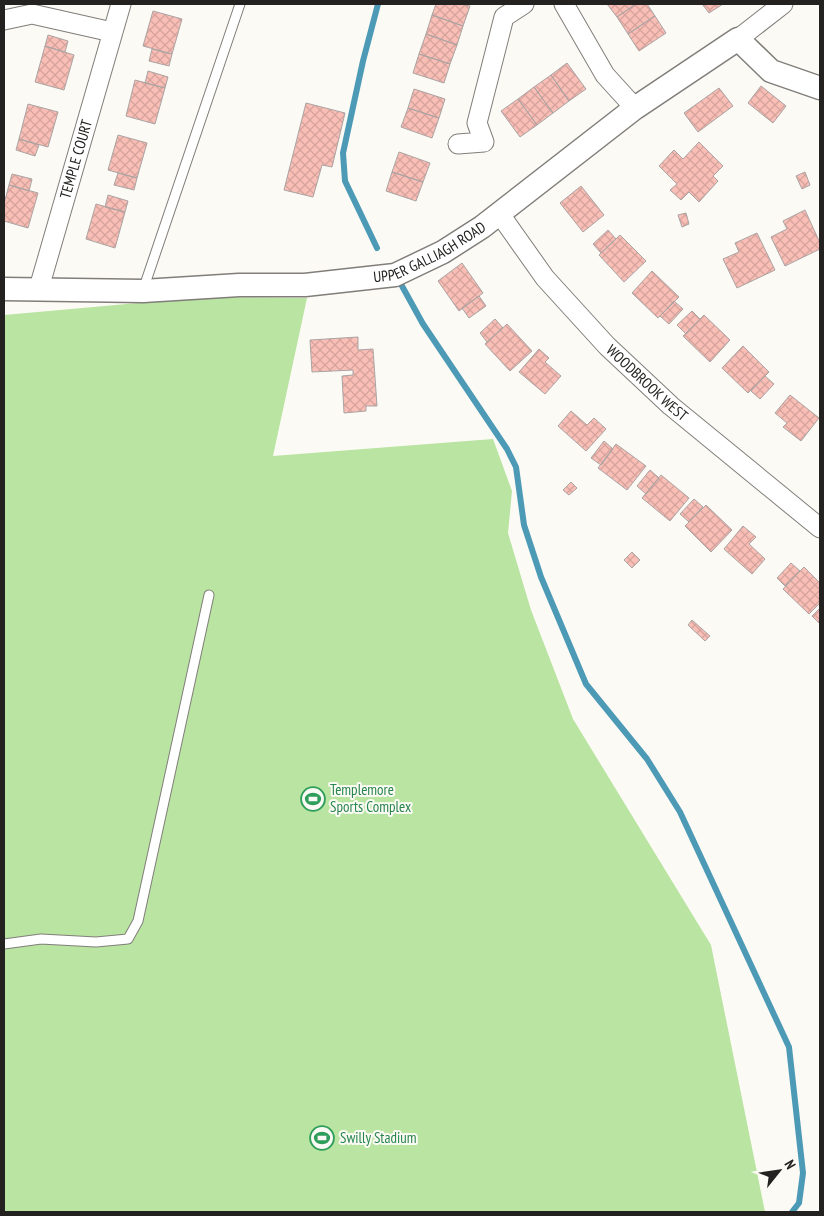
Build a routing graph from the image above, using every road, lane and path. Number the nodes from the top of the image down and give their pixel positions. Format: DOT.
graph roads {
  1 [pos="121,4"];
  2 [pos="240,4"];
  3 [pos="524,4"];
  4 [pos="564,4"];
  5 [pos="783,4"];
  6 [pos="4,20"];
  7 [pos="112,32"];
  8 [pos="738,39"];
  9 [pos="820,88"];
  10 [pos="635,108"];
  11 [pos="458,144"];
  12 [pos="498,212"];
  13 [pos="39,288"];
  14 [pos="4,289"];
  15 [pos="143,291"];
  16 [pos="820,528"];
  17 [pos="209,595"];
  18 [pos="4,944"];
  1 -- 7 [label="street, TEMPLE COURT"];
  2 -- 15 [label="lane"];
  3 -- 11 [label="street"];
  4 -- 10 [label="street"];
  5 -- 8 [label="street, UPPER GALLIAGH ROAD"];
  6 -- 7 [label="street"];
  7 -- 13 [label="street, TEMPLE COURT"];
  8 -- 9 [label="street"];
  8 -- 10 [label="street, UPPER GALLIAGH ROAD"];
  10 -- 12 [label="street, UPPER GALLIAGH ROAD"];
  12 -- 15 [label="street, UPPER GALLIAGH ROAD"];
  12 -- 16 [label="street, WOODBROOK WEST"];
  13 -- 14 [label="street, UPPER GALLIAGH ROAD"];
  13 -- 15 [label="street, UPPER GALLIAGH ROAD"];
  17 -- 18 [label="lane"];
}
